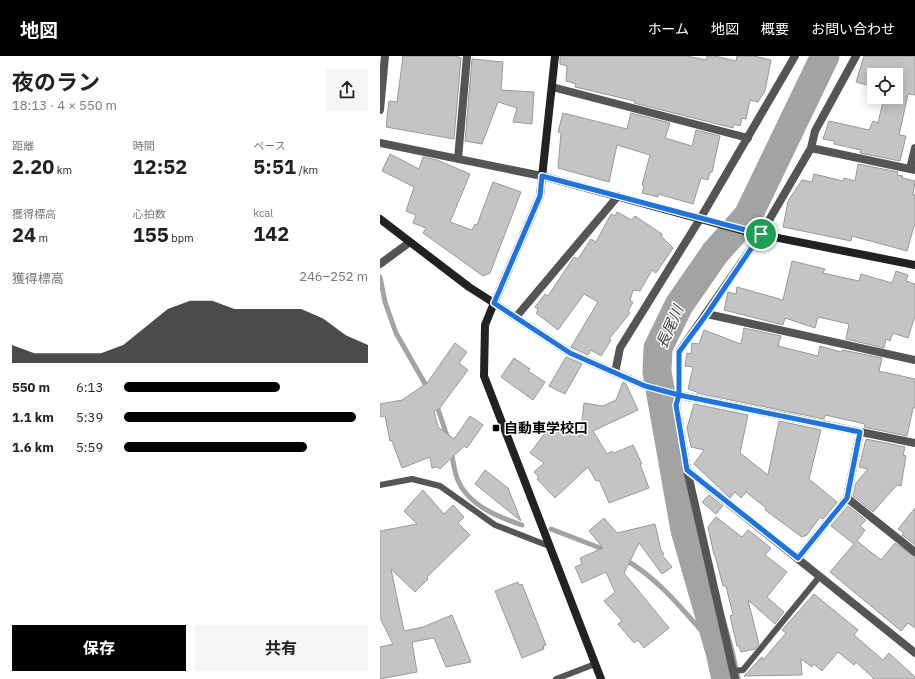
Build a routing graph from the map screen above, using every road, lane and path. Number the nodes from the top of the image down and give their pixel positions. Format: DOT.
graph roads {
  1 [pos="385,56"];
  2 [pos="467,56"];
  3 [pos="555,56"];
  4 [pos="795,56"];
  5 [pos="856,56"];
  6 [pos="552,87"];
  7 [pos="380,110"];
  8 [pos="748,138"];
  9 [pos="380,143"];
  10 [pos="811,148"];
  11 [pos="915,148"];
  12 [pos="458,159"];
  13 [pos="912,169"];
  14 [pos="542,176"];
  15 [pos="618,196"];
  16 [pos="380,219"];
  17 [pos="700,219"];
  18 [pos="761,234"];
  19 [pos="410,242"];
  20 [pos="380,264"];
  21 [pos="915,265"];
  22 [pos="494,303"];
  23 [pos="707,314"];
  24 [pos="516,317"];
  25 [pos="915,360"];
  26 [pos="615,373"];
  27 [pos="679,395"];
  28 [pos="860,432"];
  29 [pos="915,443"];
  30 [pos="687,470"];
  31 [pos="380,485"];
  32 [pos="847,498"];
  33 [pos="549,546"];
  34 [pos="915,552"];
  35 [pos="798,558"];
  36 [pos="820,576"];
  37 [pos="915,653"];
  38 [pos="595,664"];
  39 [pos="734,675"];
  40 [pos="556,679"];
  41 [pos="601,679"];
  1 -- 7 [label="street"];
  2 -- 12 [label="street"];
  3 -- 6 [label="street"];
  4 -- 8 [label="street"];
  5 -- 10 [label="street"];
  6 -- 8 [label="street"];
  6 -- 14 [label="street"];
  8 -- 17 [label="street"];
  9 -- 12 [label="street"];
  10 -- 13 [label="street"];
  10 -- 18 [label="street"];
  11 -- 13 [label="street"];
  12 -- 14 [label="street"];
  14 -- 15 [label="street"];
  14 -- 22 [label="street"];
  15 -- 17 [label="street"];
  15 -- 24 [label="street"];
  16 -- 19 [label="street"];
  17 -- 18 [label="street"];
  17 -- 26 [label="street"];
  18 -- 21 [label="street"];
  18 -- 23 [label="street"];
  19 -- 20 [label="street"];
  19 -- 22 [label="street"];
  22 -- 24 [label="street"];
  22 -- 33 [label="street"];
  23 -- 25 [label="street"];
  23 -- 27 [label="street"];
  24 -- 26 [label="street"];
  26 -- 27 [label="street"];
  27 -- 28 [label="street"];
  27 -- 30 [label="street"];
  28 -- 29 [label="street"];
  28 -- 32 [label="street"];
  30 -- 35 [label="street"];
  30 -- 39 [label="street"];
  31 -- 33 [label="lane"];
  32 -- 34 [label="street"];
  32 -- 35 [label="street"];
  33 -- 38 [label="street"];
  35 -- 36 [label="street"];
  36 -- 37 [label="street"];
  36 -- 39 [label="lane"];
  38 -- 40 [label="lane"];
  38 -- 41 [label="street"];
}
